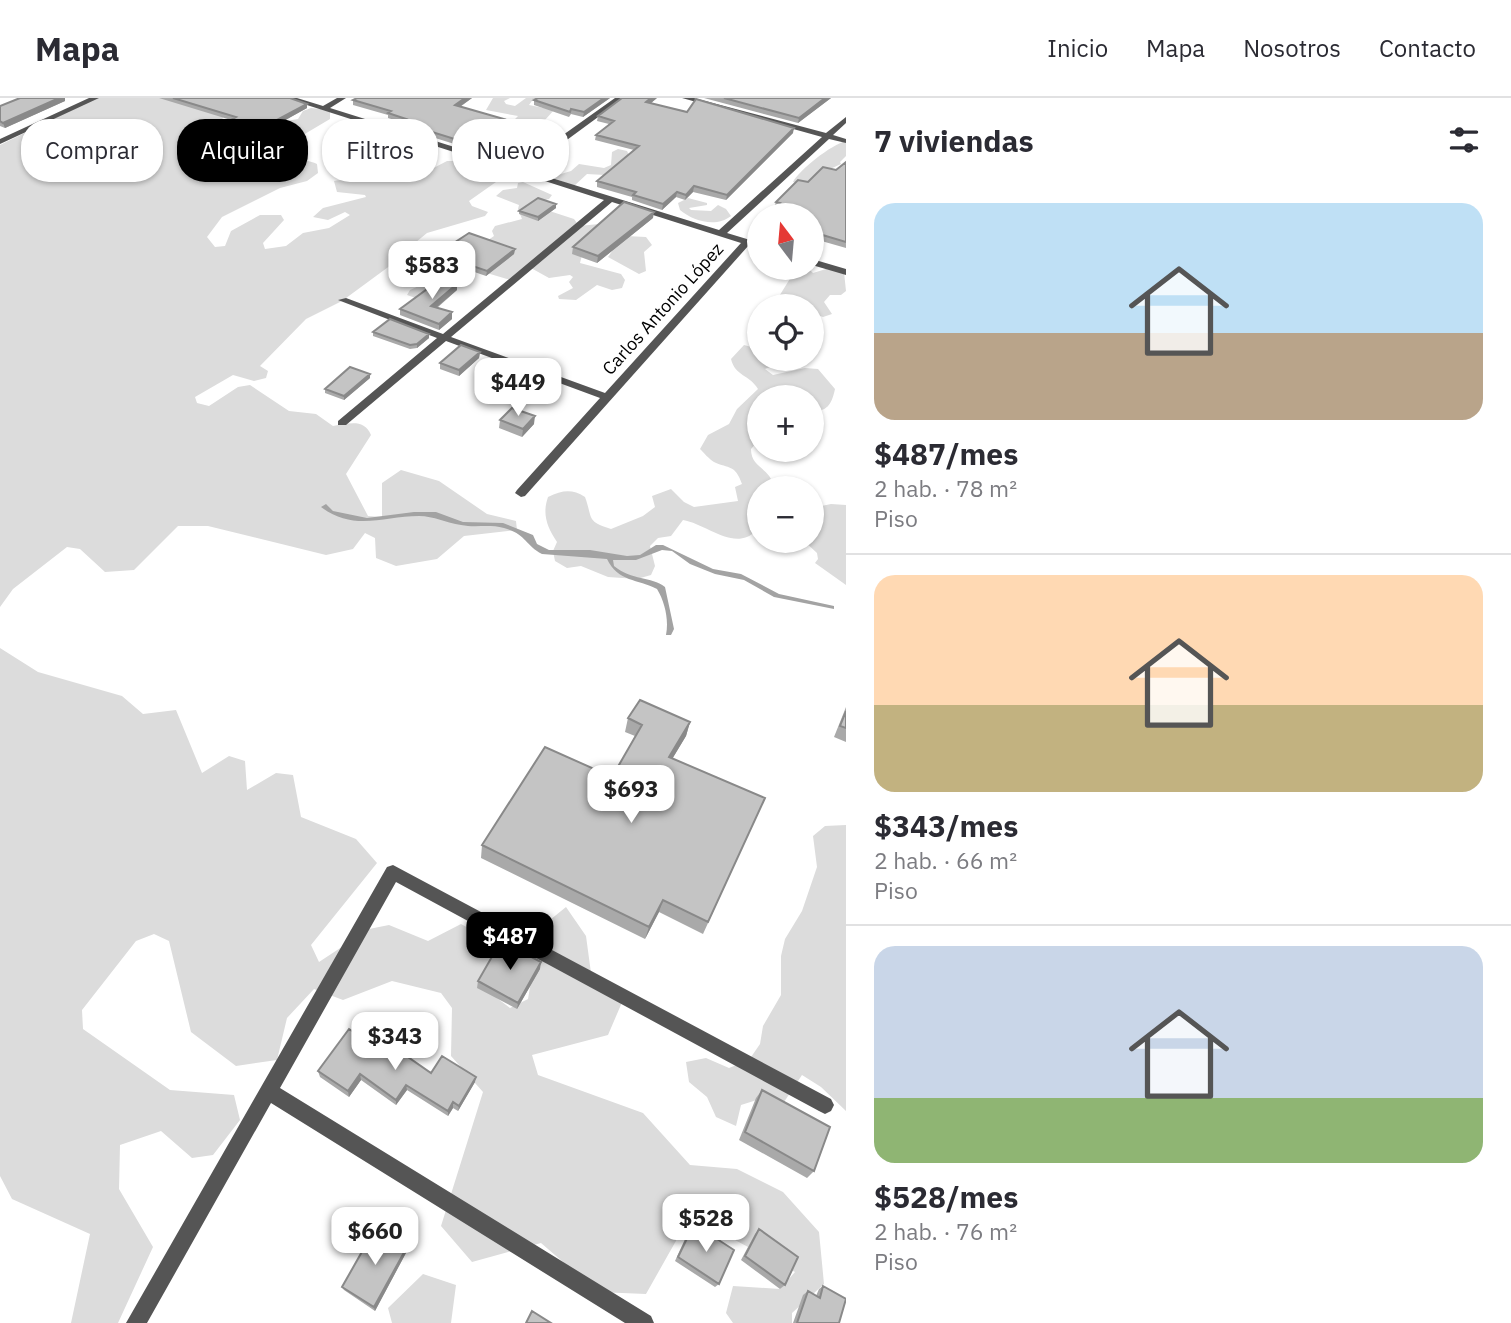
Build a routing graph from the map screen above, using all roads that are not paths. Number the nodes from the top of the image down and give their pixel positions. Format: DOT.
graph roads {
  1 [pos="95,98"];
  2 [pos="289,98"];
  3 [pos="342,98"];
  4 [pos="620,98"];
  5 [pos="686,98"];
  6 [pos="323,109"];
  7 [pos="846,119"];
  8 [pos="569,135"];
  9 [pos="828,136"];
  10 [pos="846,141"];
  11 [pos="0,142"];
  12 [pos="452,151"];
  13 [pos="550,182"];
  14 [pos="609,200"];
  15 [pos="720,234"];
  16 [pos="747,242"];
  17 [pos="824,265"];
  18 [pos="846,272"];
  19 [pos="343,300"];
  20 [pos="444,337"];
  21 [pos="606,397"];
  22 [pos="342,422"];
  23 [pos="521,493"];
  24 [pos="268,1091"];
  25 [pos="825,1105"];
  26 [pos="136,1323"];
  27 [pos="644,1323"];
  1 -- 11 [label="street"];
  2 -- 6 [label="street"];
  3 -- 6 [label="street"];
  4 -- 8 [label="street"];
  5 -- 9 [label="street"];
  6 -- 12 [label="street"];
  7 -- 9 [label="street, Carlos Antonio López"];
  9 -- 10 [label="street"];
  9 -- 15 [label="street, Carlos Antonio López"];
  13 -- 14 [label="street"];
  14 -- 15 [label="street"];
  14 -- 20 [label="street"];
  15 -- 16 [label="street"];
  16 -- 21 [label="street, Carlos Antonio López"];
  17 -- 18 [label="street"];
  19 -- 20 [label="street"];
  20 -- 21 [label="street"];
  20 -- 22 [label="street"];
  21 -- 23 [label="street, Carlos Antonio López"];
  24 -- 25 [label="street"];
  24 -- 26 [label="street"];
  24 -- 27 [label="street"];
}
